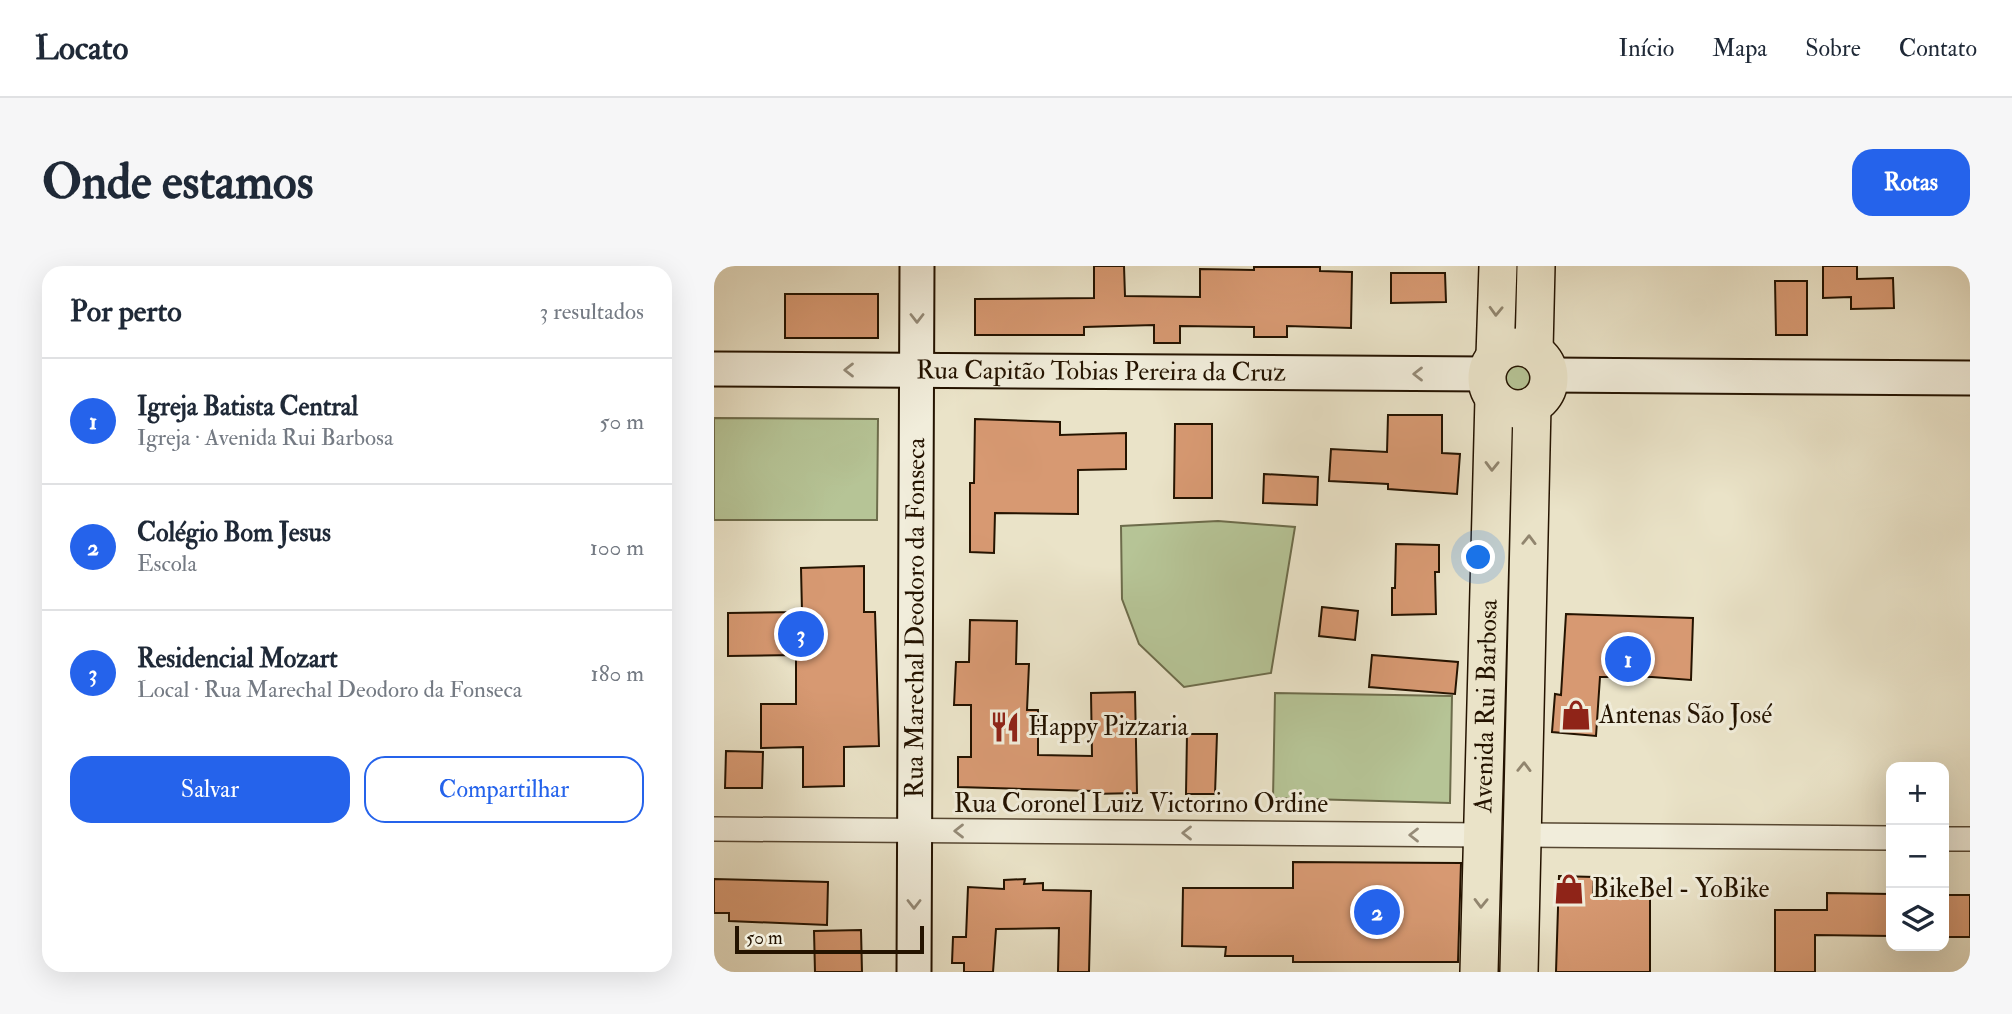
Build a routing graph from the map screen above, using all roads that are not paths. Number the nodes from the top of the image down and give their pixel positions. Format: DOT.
graph roads {
  1 [pos="917,266"];
  2 [pos="1497,266"];
  3 [pos="1535,266"];
  4 [pos="1542,362"];
  5 [pos="714,369"];
  6 [pos="917,371"];
  7 [pos="1492,376"];
  8 [pos="1970,378"];
  9 [pos="1532,406"];
  10 [pos="714,829"];
  11 [pos="914,831"];
  12 [pos="1483,835"];
  13 [pos="1522,835"];
  14 [pos="1886,838"];
  15 [pos="1949,839"];
  16 [pos="1970,839"];
  17 [pos="914,972"];
  18 [pos="1479,972"];
  19 [pos="1519,972"];
  1 -- 6 [label="street, Rua Marechal Deodoro da Fonseca, one-way"];
  2 -- 7 [label="main road, Avenida Rui Barbosa, one-way"];
  3 -- 4 [label="main road"];
  4 -- 7 [label="main road"];
  4 -- 8 [label="street"];
  4 -- 9 [label="main road"];
  6 -- 5 [label="street, Rua Capitão Tobias Pereira da Cruz, one-way"];
  7 -- 6 [label="street, Rua Capitão Tobias Pereira da Cruz, one-way"];
  6 -- 11 [label="street, Rua Marechal Deodoro da Fonseca"];
  7 -- 9 [label="main road"];
  7 -- 12 [label="main road, Avenida Rui Barbosa, one-way"];
  13 -- 9 [label="main road, Avenida Rui Barbosa, one-way"];
  10 -- 11 [label="street, Rua Coronel Luiz Victorino Ordine"];
  12 -- 11 [label="street, Rua Coronel Luiz Victorino Ordine, one-way"];
  11 -- 17 [label="street, Rua Marechal Deodoro da Fonseca, one-way"];
  12 -- 18 [label="main road, Avenida Rui Barbosa, one-way"];
  13 -- 14 [label="street"];
  13 -- 19 [label="main road, Avenida Rui Barbosa"];
  15 -- 16 [label="street"];
}
